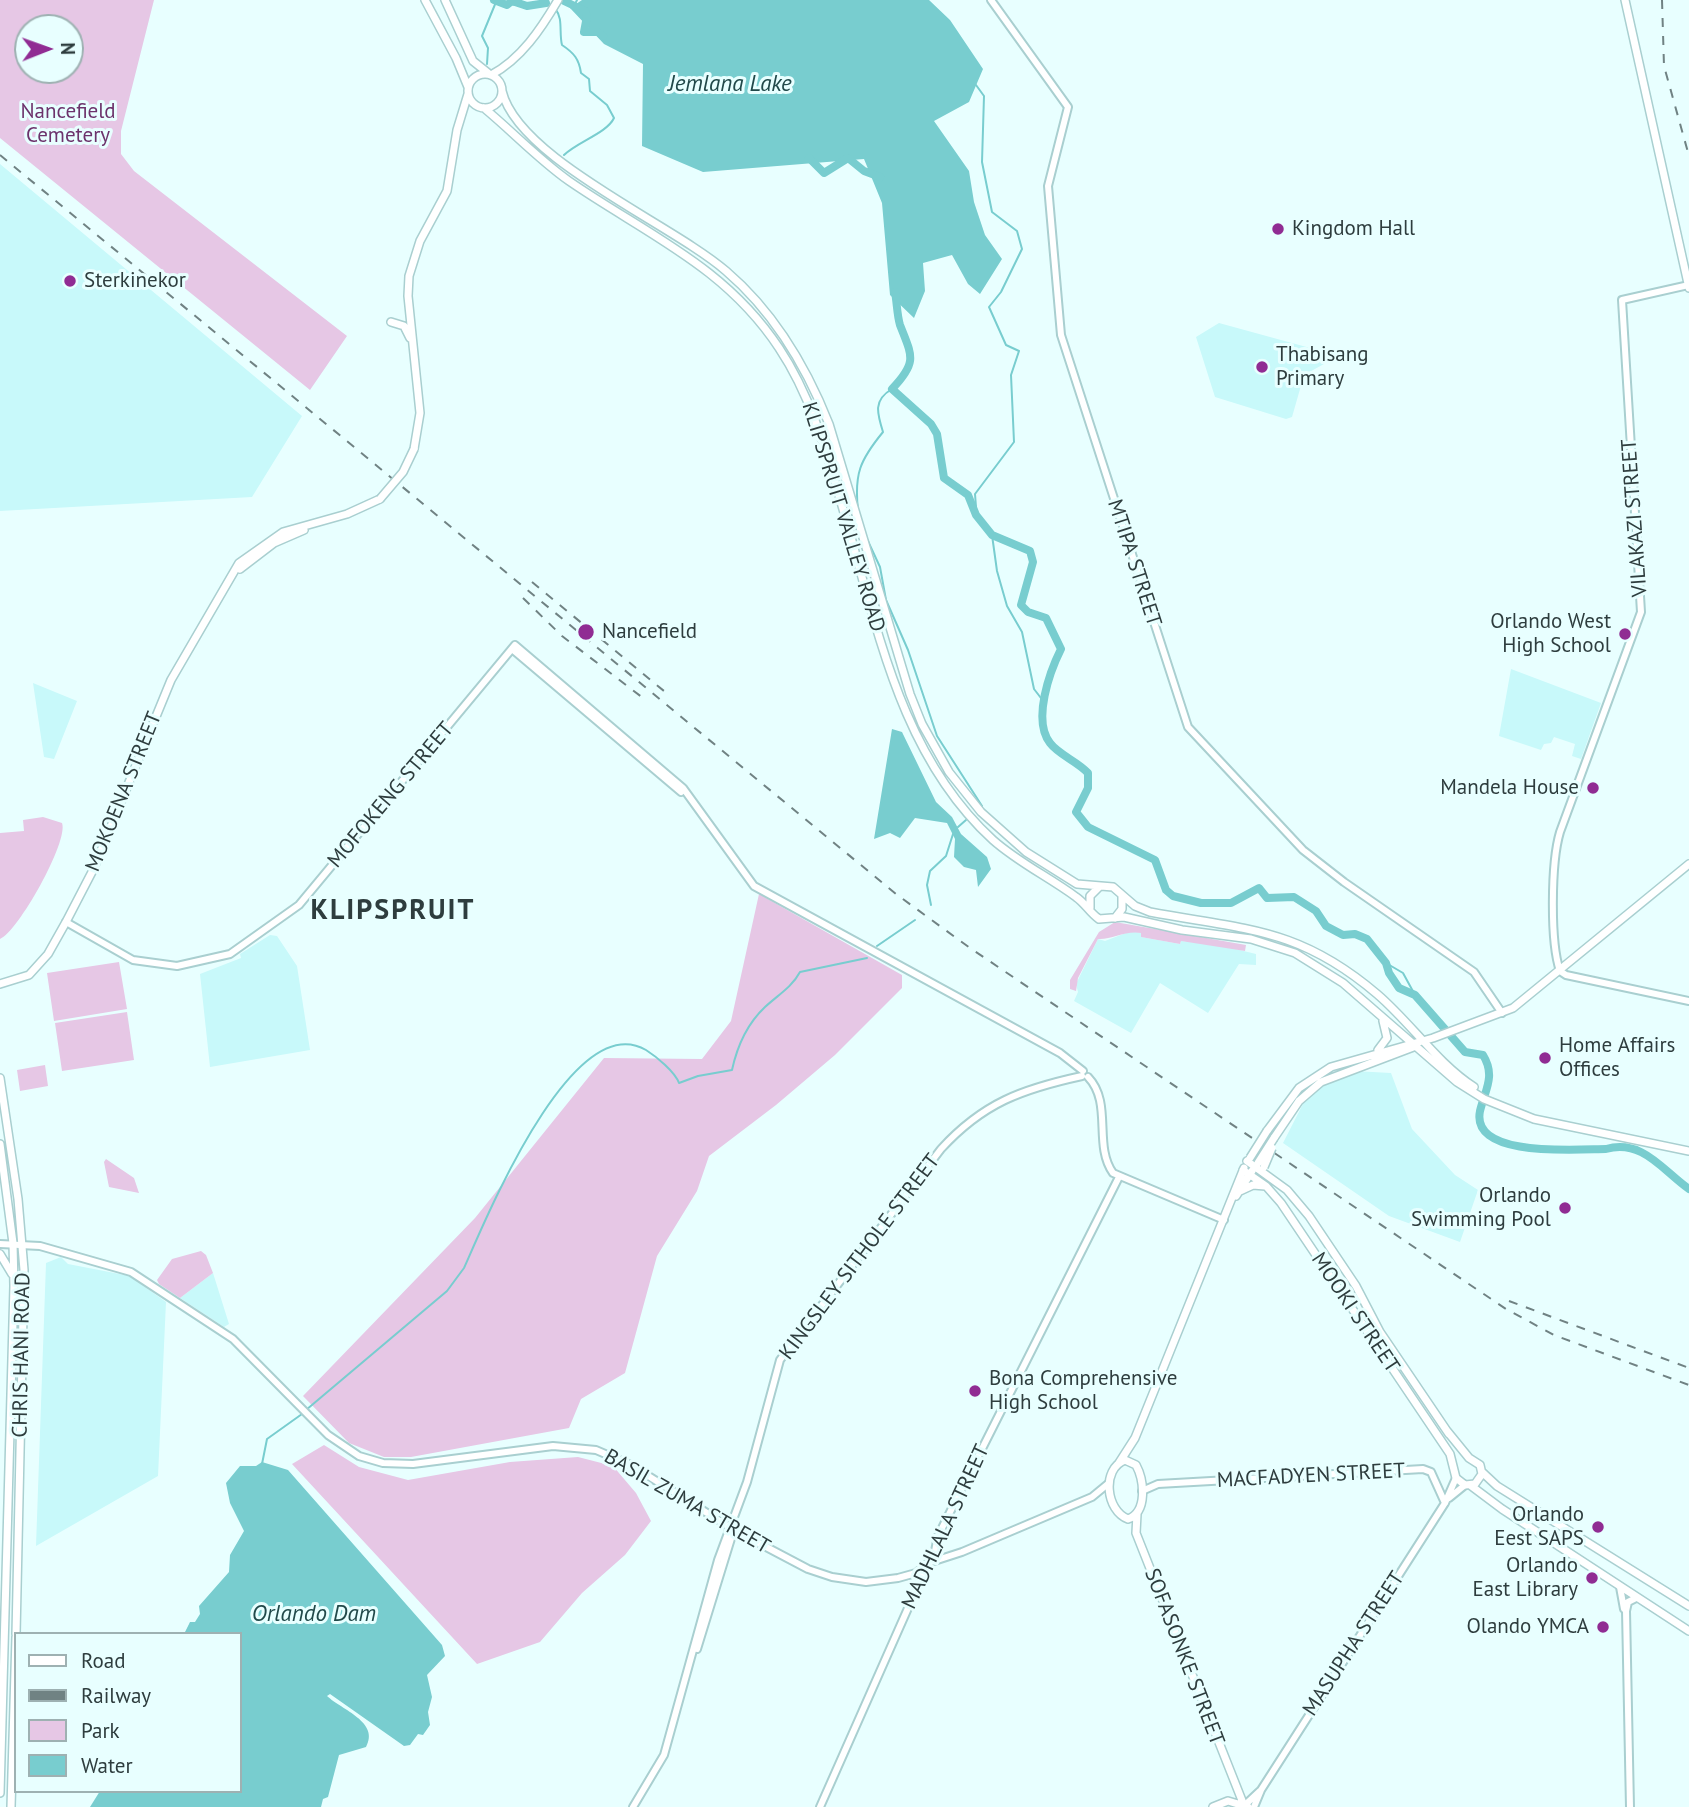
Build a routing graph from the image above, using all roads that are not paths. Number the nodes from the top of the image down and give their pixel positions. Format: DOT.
graph roads {
  1 [pos="425,0"];
  2 [pos="445,0"];
  3 [pos="558,0"];
  4 [pos="991,0"];
  5 [pos="1625,0"];
  6 [pos="508,65"];
  7 [pos="490,74"];
  8 [pos="502,89"];
  9 [pos="468,91"];
  10 [pos="482,107"];
  11 [pos="462,116"];
  12 [pos="1689,286"];
  13 [pos="391,322"];
  14 [pos="413,345"];
  15 [pos="1689,864"];
  16 [pos="1099,887"];
  17 [pos="1122,895"];
  18 [pos="1090,909"];
  19 [pos="1115,918"];
  20 [pos="66,922"];
  21 [pos="1560,971"];
  22 [pos="0,984"];
  23 [pos="1689,1001"];
  24 [pos="1371,1006"];
  25 [pos="1502,1013"];
  26 [pos="1415,1030"];
  27 [pos="1430,1038"];
  28 [pos="1413,1044"];
  29 [pos="1401,1051"];
  30 [pos="1371,1054"];
  31 [pos="1438,1054"];
  32 [pos="1085,1075"];
  33 [pos="0,1078"];
  34 [pos="1457,1082"];
  35 [pos="1476,1091"];
  36 [pos="0,1144"];
  37 [pos="1689,1149"];
  38 [pos="1249,1160"];
  39 [pos="1260,1167"];
  40 [pos="1246,1172"];
  41 [pos="1119,1177"];
  42 [pos="1266,1186"];
  43 [pos="1238,1192"];
  44 [pos="1231,1202"];
  45 [pos="1224,1220"];
  46 [pos="13,1243"];
  47 [pos="22,1243"];
  48 [pos="0,1244"];
  49 [pos="0,1254"];
  50 [pos="13,1278"];
  51 [pos="1135,1438"];
  52 [pos="1467,1458"];
  53 [pos="1119,1463"];
  54 [pos="1454,1463"];
  55 [pos="1136,1465"];
  56 [pos="1482,1472"];
  57 [pos="1140,1475"];
  58 [pos="1456,1478"];
  59 [pos="1109,1483"];
  60 [pos="1158,1484"];
  61 [pos="1468,1485"];
  62 [pos="1142,1491"];
  63 [pos="1092,1497"];
  64 [pos="1447,1498"];
  65 [pos="1111,1500"];
  66 [pos="1137,1514"];
  67 [pos="1122,1517"];
  68 [pos="732,1529"];
  69 [pos="1136,1534"];
  70 [pos="928,1563"];
  71 [pos="1620,1587"];
  72 [pos="1636,1598"];
  73 [pos="1689,1606"];
  74 [pos="1626,1618"];
  75 [pos="1689,1631"];
  76 [pos="16,1632"];
  77 [pos="14,1699"];
  78 [pos="1232,1781"];
  79 [pos="0,1795"];
  80 [pos="11,1796"];
  81 [pos="1228,1801"];
  82 [pos="1248,1806"];
  83 [pos="11,1807"];
  84 [pos="633,1807"];
  85 [pos="820,1807"];
  86 [pos="1213,1807"];
  87 [pos="1630,1807"];
  1 -- 9 [label="main road"];
  2 -- 7 [label="main road"];
  3 -- 6 [label="main road"];
  4 -- 25 [label="street, MTIPA STREET"];
  5 -- 12 [label="main road"];
  6 -- 7 [label="main road"];
  6 -- 8 [label="main road"];
  7 -- 8 [label="main road"];
  7 -- 9 [label="main road"];
  8 -- 10 [label="main road"];
  8 -- 16 [label="main road, KLIPSPRUIT VALLEY ROAD"];
  9 -- 10 [label="main road"];
  9 -- 11 [label="main road, MOKOENA STREET"];
  10 -- 11 [label="main road"];
  10 -- 18 [label="main road, KLIPSPRUIT VALLEY ROAD"];
  11 -- 14 [label="main road, MOKOENA STREET"];
  12 -- 21 [label="street, VILAKAZI STREET"];
  13 -- 14 [label="main road"];
  14 -- 20 [label="main road, MOKOENA STREET, bridge"];
  15 -- 21 [label="main road, SOFASONKE STREET"];
  16 -- 17 [label="main road"];
  16 -- 18 [label="main road"];
  17 -- 19 [label="main road"];
  17 -- 26 [label="main road"];
  18 -- 19 [label="main road"];
  19 -- 24 [label="main road"];
  20 -- 22 [label="main road, MOKOENA STREET"];
  20 -- 32 [label="street, MOFOKENG STREET"];
  21 -- 23 [label="street"];
  21 -- 25 [label="main road, SOFASONKE STREET"];
  24 -- 28 [label="main road"];
  24 -- 30 [label="main road"];
  25 -- 27 [label="main road, SOFASONKE STREET"];
  26 -- 27 [label="main road"];
  26 -- 27 [label="main road"];
  27 -- 28 [label="main road, SOFASONKE STREET"];
  27 -- 31 [label="main road"];
  27 -- 31 [label="main road"];
  28 -- 29 [label="main road, SOFASONKE STREET"];
  28 -- 30 [label="main road, SOFASONKE STREET"];
  28 -- 34 [label="main road"];
  29 -- 34 [label="main road"];
  29 -- 39 [label="main road, SOFASONKE STREET, bridge"];
  30 -- 38 [label="main road, SOFASONKE STREET, bridge"];
  31 -- 35 [label="main road"];
  32 -- 41 [label="street"];
  32 -- 68 [label="street, KINGSLEY SITHOLE STREET"];
  33 -- 47 [label="main road, CHRIS HANI ROAD"];
  34 -- 35 [label="main road"];
  35 -- 37 [label="main road"];
  36 -- 46 [label="main road, CHRIS HANI ROAD"];
  38 -- 39 [label="main road, MOOKI STREET"];
  38 -- 40 [label="main road, SOFASONKE STREET"];
  39 -- 40 [label="main road, SOFASONKE STREET"];
  39 -- 52 [label="main road, MOOKI STREET"];
  40 -- 42 [label="main road, MOOKI STREET"];
  40 -- 43 [label="main road, SOFASONKE STREET"];
  40 -- 44 [label="main road, SOFASONKE STREET"];
  41 -- 45 [label="street"];
  41 -- 70 [label="street, MADHLALA STREET"];
  42 -- 43 [label="main road"];
  42 -- 54 [label="main road, MOOKI STREET"];
  43 -- 44 [label="main road, SOFASONKE STREET"];
  44 -- 45 [label="main road, SOFASONKE STREET"];
  45 -- 51 [label="main road, SOFASONKE STREET"];
  46 -- 47 [label="street, BASIL ZUMA STREET"];
  46 -- 48 [label="street, BASIL ZUMA STREET"];
  46 -- 50 [label="main road, CHRIS HANI ROAD"];
  47 -- 68 [label="street, BASIL ZUMA STREET"];
  47 -- 76 [label="main road, CHRIS HANI ROAD"];
  49 -- 50 [label="main road"];
  50 -- 79 [label="main road, CHRIS HANI ROAD"];
  51 -- 53 [label="main road, SOFASONKE STREET"];
  51 -- 55 [label="main road, SOFASONKE STREET"];
  52 -- 54 [label="main road"];
  52 -- 56 [label="main road"];
  53 -- 55 [label="main road"];
  53 -- 59 [label="main road, SOFASONKE STREET"];
  54 -- 58 [label="main road"];
  54 -- 64 [label="street"];
  55 -- 57 [label="main road, SOFASONKE STREET"];
  56 -- 61 [label="main road"];
  56 -- 73 [label="main road"];
  57 -- 60 [label="street, MACFADYEN STREET"];
  57 -- 62 [label="main road, SOFASONKE STREET"];
  58 -- 61 [label="main road"];
  58 -- 64 [label="street, MASUPHA STREET"];
  59 -- 63 [label="street"];
  59 -- 65 [label="main road, SOFASONKE STREET"];
  60 -- 62 [label="street, MACFADYEN STREET"];
  60 -- 64 [label="street, MACFADYEN STREET"];
  61 -- 64 [label="street, MASUPHA STREET"];
  61 -- 71 [label="main road"];
  62 -- 66 [label="main road, SOFASONKE STREET"];
  63 -- 65 [label="street"];
  63 -- 70 [label="street"];
  64 -- 82 [label="street, MASUPHA STREET"];
  65 -- 67 [label="main road, SOFASONKE STREET"];
  66 -- 67 [label="main road"];
  66 -- 69 [label="main road, SOFASONKE STREET"];
  67 -- 69 [label="main road, SOFASONKE STREET"];
  68 -- 70 [label="street, BASIL ZUMA STREET"];
  68 -- 84 [label="street, KINGSLEY SITHOLE STREET"];
  69 -- 78 [label="main road, SOFASONKE STREET"];
  70 -- 85 [label="street, MADHLALA STREET"];
  71 -- 72 [label="main road"];
  71 -- 74 [label="street"];
  72 -- 74 [label="street"];
  72 -- 75 [label="main road"];
  74 -- 87 [label="street"];
  77 -- 80 [label="main road, CHRIS HANI ROAD"];
  78 -- 81 [label="main road"];
  78 -- 82 [label="main road, SOFASONKE STREET"];
  79 -- 80 [label="main road"];
  80 -- 83 [label="main road, CHRIS HANI ROAD"];
  81 -- 82 [label="main road"];
  81 -- 86 [label="main road"];
}
